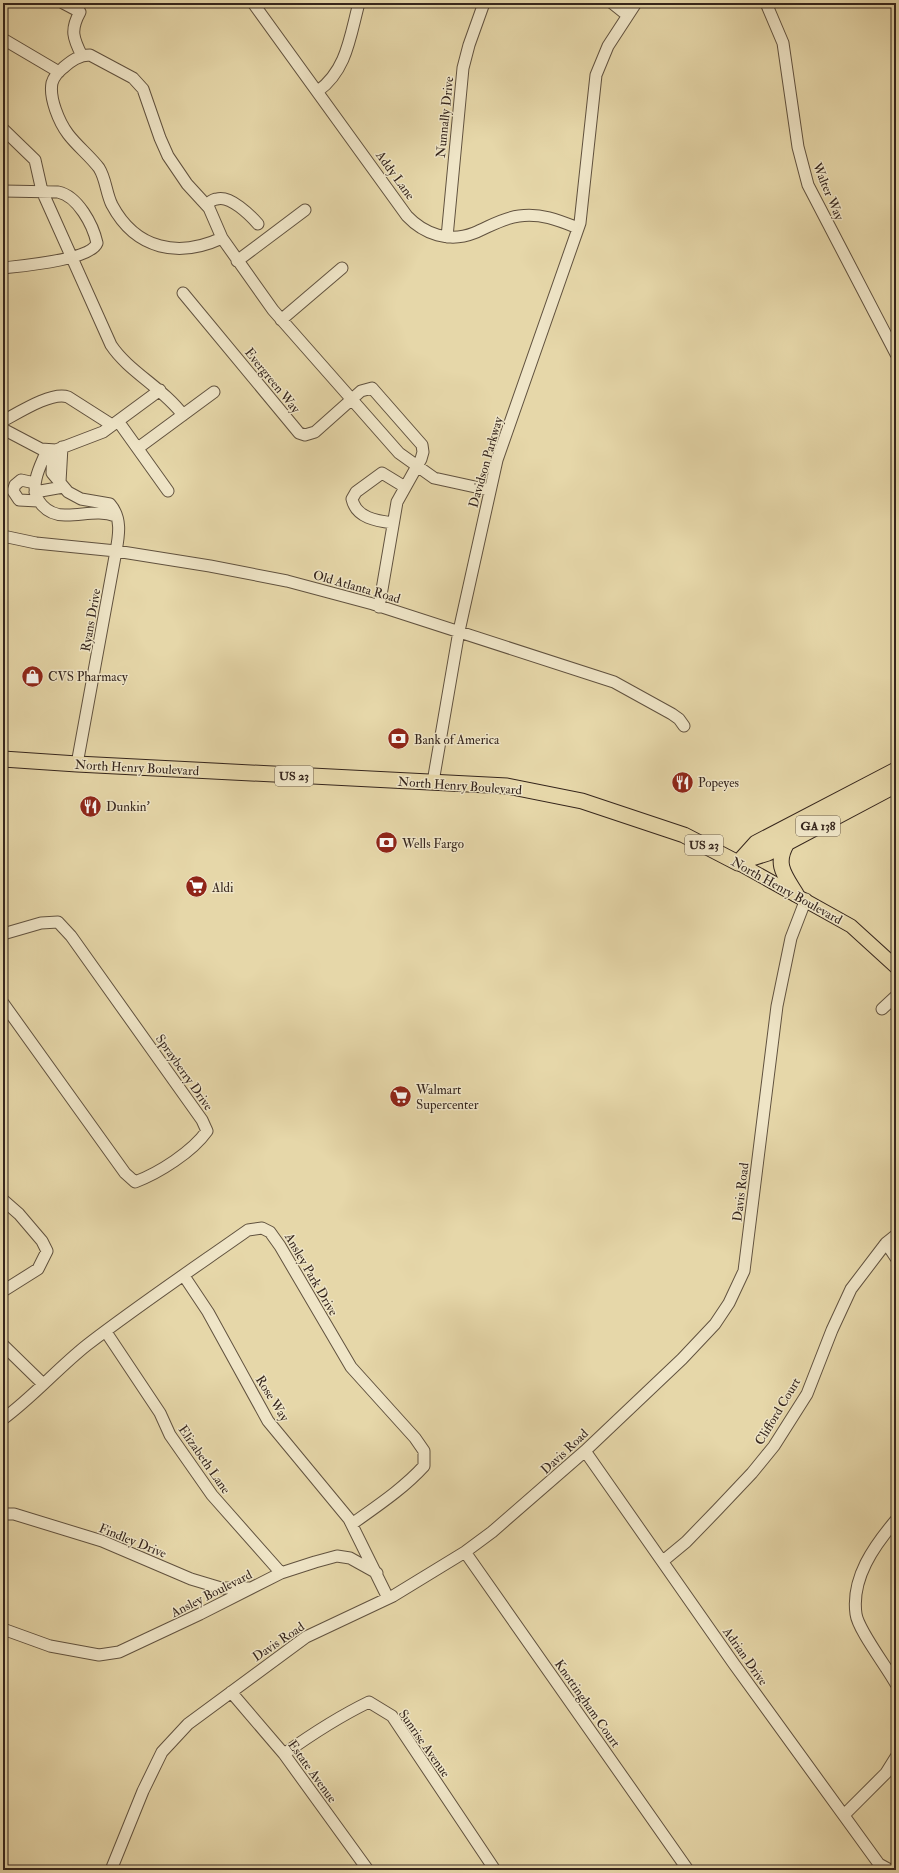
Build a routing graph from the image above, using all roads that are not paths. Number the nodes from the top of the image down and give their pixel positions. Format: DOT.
graph roads {
  1 [pos="63,3"];
  2 [pos="253,3"];
  3 [pos="359,3"];
  4 [pos="484,3"];
  5 [pos="612,3"];
  6 [pos="636,3"];
  7 [pos="766,3"];
  8 [pos="627,14"];
  9 [pos="3,39"];
  10 [pos="82,56"];
  11 [pos="59,72"];
  12 [pos="318,91"];
  13 [pos="3,129"];
  14 [pos="3,191"];
  15 [pos="42,191"];
  16 [pos="206,205"];
  17 [pos="305,210"];
  18 [pos="258,224"];
  19 [pos="578,228"];
  20 [pos="447,237"];
  21 [pos="222,238"];
  22 [pos="71,257"];
  23 [pos="237,261"];
  24 [pos="3,268"];
  25 [pos="342,268"];
  26 [pos="183,293"];
  27 [pos="281,320"];
  28 [pos="896,354"];
  29 [pos="160,390"];
  30 [pos="214,392"];
  31 [pos="352,400"];
  32 [pos="183,415"];
  33 [pos="3,421"];
  34 [pos="115,423"];
  35 [pos="3,429"];
  36 [pos="138,448"];
  37 [pos="54,449"];
  38 [pos="417,466"];
  39 [pos="61,484"];
  40 [pos="405,487"];
  41 [pos="490,490"];
  42 [pos="168,491"];
  43 [pos="36,492"];
  44 [pos="116,516"];
  45 [pos="393,523"];
  46 [pos="3,536"];
  47 [pos="116,552"];
  48 [pos="379,606"];
  49 [pos="459,631"];
  50 [pos="684,726"];
  51 [pos="3,759"];
  52 [pos="77,764"];
  53 [pos="896,770"];
  54 [pos="433,782"];
  55 [pos="896,785"];
  56 [pos="787,843"];
  57 [pos="738,863"];
  58 [pos="801,897"];
  59 [pos="3,934"];
  60 [pos="896,967"];
  61 [pos="896,996"];
  62 [pos="3,1003"];
  63 [pos="882,1009"];
  64 [pos="3,1200"];
  65 [pos="896,1235"];
  66 [pos="886,1243"];
  67 [pos="896,1258"];
  68 [pos="184,1276"];
  69 [pos="3,1292"];
  70 [pos="106,1332"];
  71 [pos="3,1345"];
  72 [pos="43,1384"];
  73 [pos="3,1419"];
  74 [pos="586,1451"];
  75 [pos="3,1514"];
  76 [pos="896,1520"];
  77 [pos="352,1524"];
  78 [pos="891,1533"];
  79 [pos="465,1552"];
  80 [pos="663,1561"];
  81 [pos="281,1573"];
  82 [pos="377,1573"];
  83 [pos="252,1588"];
  84 [pos="388,1598"];
  85 [pos="3,1629"];
  86 [pos="896,1684"];
  87 [pos="231,1692"];
  88 [pos="284,1754"];
  89 [pos="896,1757"];
  90 [pos="844,1815"];
  91 [pos="111,1870"];
  92 [pos="368,1870"];
  93 [pos="495,1870"];
  94 [pos="688,1870"];
  95 [pos="890,1870"];
  1 -- 10 [label="street"];
  2 -- 12 [label="street, Addy Lane"];
  3 -- 12 [label="street"];
  4 -- 20 [label="street, Nunnally Drive"];
  5 -- 8 [label="street"];
  6 -- 8 [label="street, Davidson Parkway"];
  7 -- 28 [label="street, Walter Way"];
  8 -- 19 [label="street, Davidson Parkway"];
  9 -- 11 [label="street"];
  10 -- 11 [label="street"];
  10 -- 16 [label="street"];
  11 -- 21 [label="street"];
  12 -- 20 [label="street, Addy Lane"];
  13 -- 15 [label="street"];
  14 -- 15 [label="street"];
  15 -- 22 [label="street"];
  15 -- 22 [label="street"];
  16 -- 18 [label="street"];
  16 -- 21 [label="street"];
  17 -- 23 [label="street"];
  19 -- 20 [label="street, Addy Lane"];
  19 -- 41 [label="street, Davidson Parkway"];
  21 -- 23 [label="street"];
  22 -- 24 [label="street"];
  22 -- 29 [label="street"];
  23 -- 27 [label="street"];
  25 -- 27 [label="street"];
  26 -- 31 [label="street, Evergreen Way"];
  27 -- 31 [label="street"];
  29 -- 32 [label="street"];
  29 -- 34 [label="street"];
  30 -- 32 [label="street"];
  31 -- 38 [label="street"];
  31 -- 38 [label="street, Evergreen Way"];
  32 -- 36 [label="street"];
  33 -- 34 [label="street"];
  34 -- 36 [label="street"];
  34 -- 37 [label="street"];
  35 -- 37 [label="street"];
  36 -- 42 [label="street"];
  37 -- 39 [label="street"];
  37 -- 43 [label="street"];
  38 -- 40 [label="street, Evergreen Way"];
  38 -- 41 [label="street"];
  39 -- 43 [label="street"];
  39 -- 44 [label="street"];
  40 -- 45 [label="street, Evergreen Way"];
  40 -- 45 [label="street"];
  41 -- 49 [label="street, Davidson Parkway"];
  43 -- 44 [label="street"];
  44 -- 47 [label="street, Ryans Drive"];
  45 -- 48 [label="street, Evergreen Way"];
  46 -- 47 [label="street, Old Atlanta Road"];
  47 -- 48 [label="street, Old Atlanta Road"];
  47 -- 52 [label="street, Ryans Drive"];
  48 -- 49 [label="street, Old Atlanta Road"];
  49 -- 50 [label="street, Old Atlanta Road"];
  49 -- 54 [label="street, Davidson Parkway"];
  51 -- 52 [label="highway, North Henry Boulevard / US 23"];
  52 -- 54 [label="highway, North Henry Boulevard / US 23"];
  53 -- 57 [label="highway, GA 138"];
  54 -- 57 [label="highway, North Henry Boulevard / US 23"];
  55 -- 56 [label="highway, GA 138"];
  56 -- 57 [label="highway, GA 138"];
  56 -- 58 [label="highway"];
  57 -- 58 [label="main road, North Henry Boulevard / US 23"];
  58 -- 60 [label="main road, North Henry Boulevard / US 23"];
  58 -- 74 [label="street, Davis Road"];
  59 -- 62 [label="street, Sprayberry Drive"];
  61 -- 63 [label="street"];
  64 -- 69 [label="street"];
  65 -- 66 [label="street, Clifford Court"];
  66 -- 67 [label="street"];
  66 -- 80 [label="street, Clifford Court"];
  68 -- 70 [label="street, Ansley Park Drive"];
  68 -- 77 [label="street, Rose Way"];
  68 -- 77 [label="street, Ansley Park Drive"];
  70 -- 72 [label="street, Ansley Park Drive"];
  70 -- 81 [label="street, Elizabeth Lane"];
  71 -- 72 [label="street"];
  72 -- 73 [label="street, Ansley Park Drive"];
  74 -- 79 [label="street, Davis Road"];
  74 -- 80 [label="street, Adrian Drive"];
  75 -- 83 [label="street, Findley Drive"];
  76 -- 78 [label="street"];
  77 -- 82 [label="street"];
  78 -- 86 [label="street"];
  79 -- 84 [label="street, Davis Road"];
  79 -- 94 [label="street, Knottingham Court"];
  80 -- 90 [label="street, Adrian Drive"];
  81 -- 82 [label="street, Ansley Boulevard"];
  81 -- 83 [label="street, Ansley Boulevard"];
  82 -- 84 [label="street"];
  83 -- 85 [label="street, Ansley Boulevard"];
  84 -- 87 [label="street, Davis Road"];
  87 -- 88 [label="street, Estate Avenue"];
  87 -- 91 [label="street, Davis Road"];
  88 -- 92 [label="street, Estate Avenue"];
  88 -- 93 [label="street, Sunrise Avenue"];
  89 -- 90 [label="street"];
  90 -- 95 [label="street, Adrian Drive"];
}
